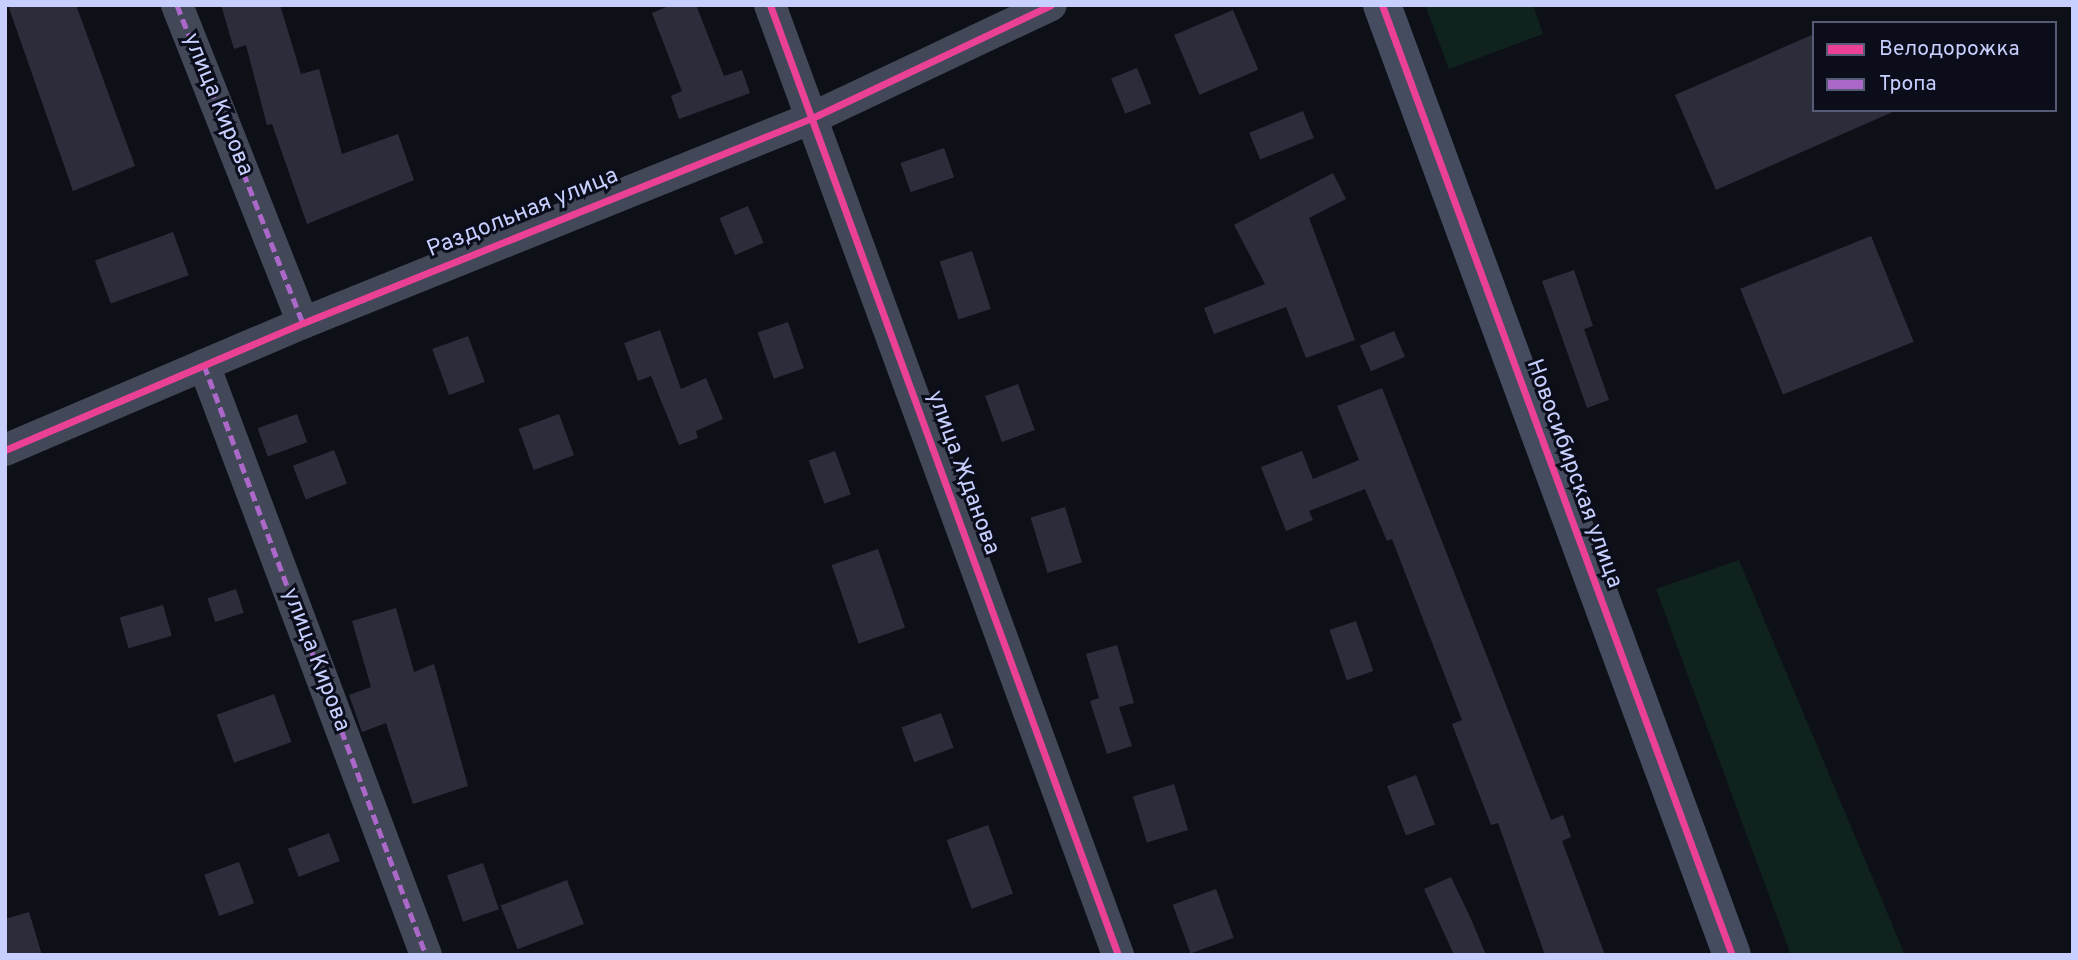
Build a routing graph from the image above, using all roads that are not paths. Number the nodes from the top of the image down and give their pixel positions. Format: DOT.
graph roads {
  1 [pos="177,5"];
  2 [pos="770,5"];
  3 [pos="1051,5"];
  4 [pos="1382,5"];
  5 [pos="812,118"];
  6 [pos="303,323"];
  7 [pos="204,365"];
  8 [pos="5,450"];
  9 [pos="426,955"];
  10 [pos="1118,955"];
  11 [pos="1732,955"];
  1 -- 6 [label="street, улица Кирова"];
  2 -- 5 [label="street, улица Жданова"];
  3 -- 5 [label="street, Раздольная улица"];
  4 -- 11 [label="street, Новосибирская улица"];
  5 -- 6 [label="street, Раздольная улица"];
  5 -- 10 [label="street, улица Жданова"];
  6 -- 7 [label="street, Раздольная улица"];
  7 -- 8 [label="street, Раздольная улица"];
  7 -- 9 [label="street, улица Кирова"];
}
